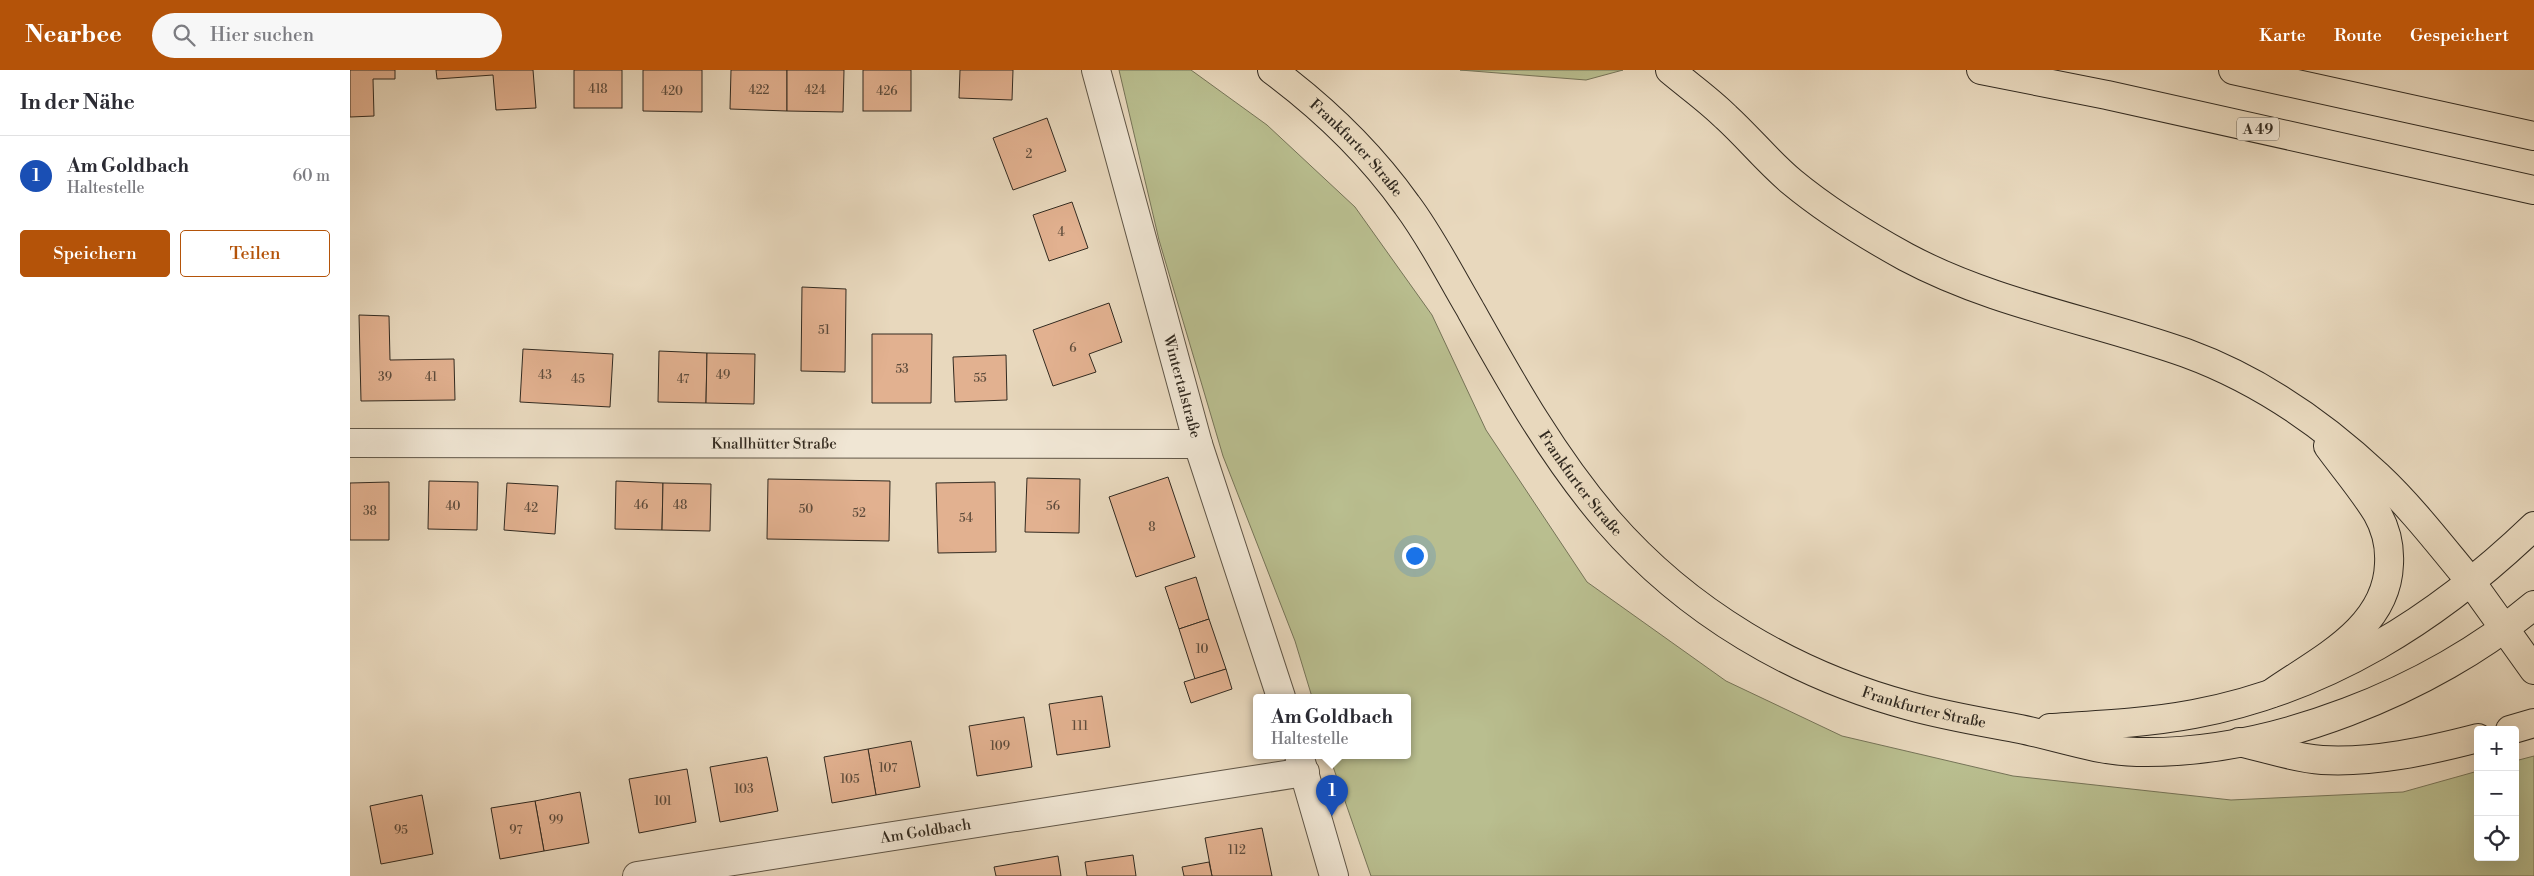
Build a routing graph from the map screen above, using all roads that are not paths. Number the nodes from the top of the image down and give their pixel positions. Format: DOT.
graph roads {
  1 [pos="1096,70"];
  2 [pos="1272,70"];
  3 [pos="1670,70"];
  4 [pos="1981,70"];
  5 [pos="2233,70"];
  6 [pos="2534,136"];
  7 [pos="2534,190"];
  8 [pos="2308,418"];
  9 [pos="350,443"];
  10 [pos="1198,444"];
  11 [pos="2534,526"];
  12 [pos="2471,582"];
  13 [pos="2534,605"];
  14 [pos="2504,628"];
  15 [pos="2534,670"];
  16 [pos="2272,693"];
  17 [pos="1281,694"];
  18 [pos="2534,723"];
  19 [pos="2519,727"];
  20 [pos="2021,730"];
  21 [pos="2474,739"];
  22 [pos="2239,742"];
  23 [pos="1302,763"];
  24 [pos="637,876"];
  25 [pos="1334,876"];
  1 -- 10 [label="street, Wintertalstraße"];
  2 -- 20 [label="main road, Frankfurter Straße"];
  3 -- 8 [label="main road"];
  4 -- 7 [label="main road, A 49"];
  5 -- 6 [label="main road"];
  8 -- 12 [label="main road"];
  8 -- 16 [label="main road"];
  9 -- 10 [label="street, Knallhütter Straße"];
  10 -- 17 [label="street, Wintertalstraße"];
  11 -- 12 [label="main road"];
  12 -- 14 [label="main road"];
  12 -- 16 [label="main road"];
  13 -- 14 [label="main road"];
  14 -- 15 [label="main road"];
  14 -- 22 [label="main road"];
  16 -- 20 [label="main road"];
  18 -- 19 [label="main road"];
  20 -- 22 [label="main road"];
  21 -- 22 [label="main road"];
  23 -- 24 [label="street, Am Goldbach"];
  23 -- 25 [label="street"];
}
